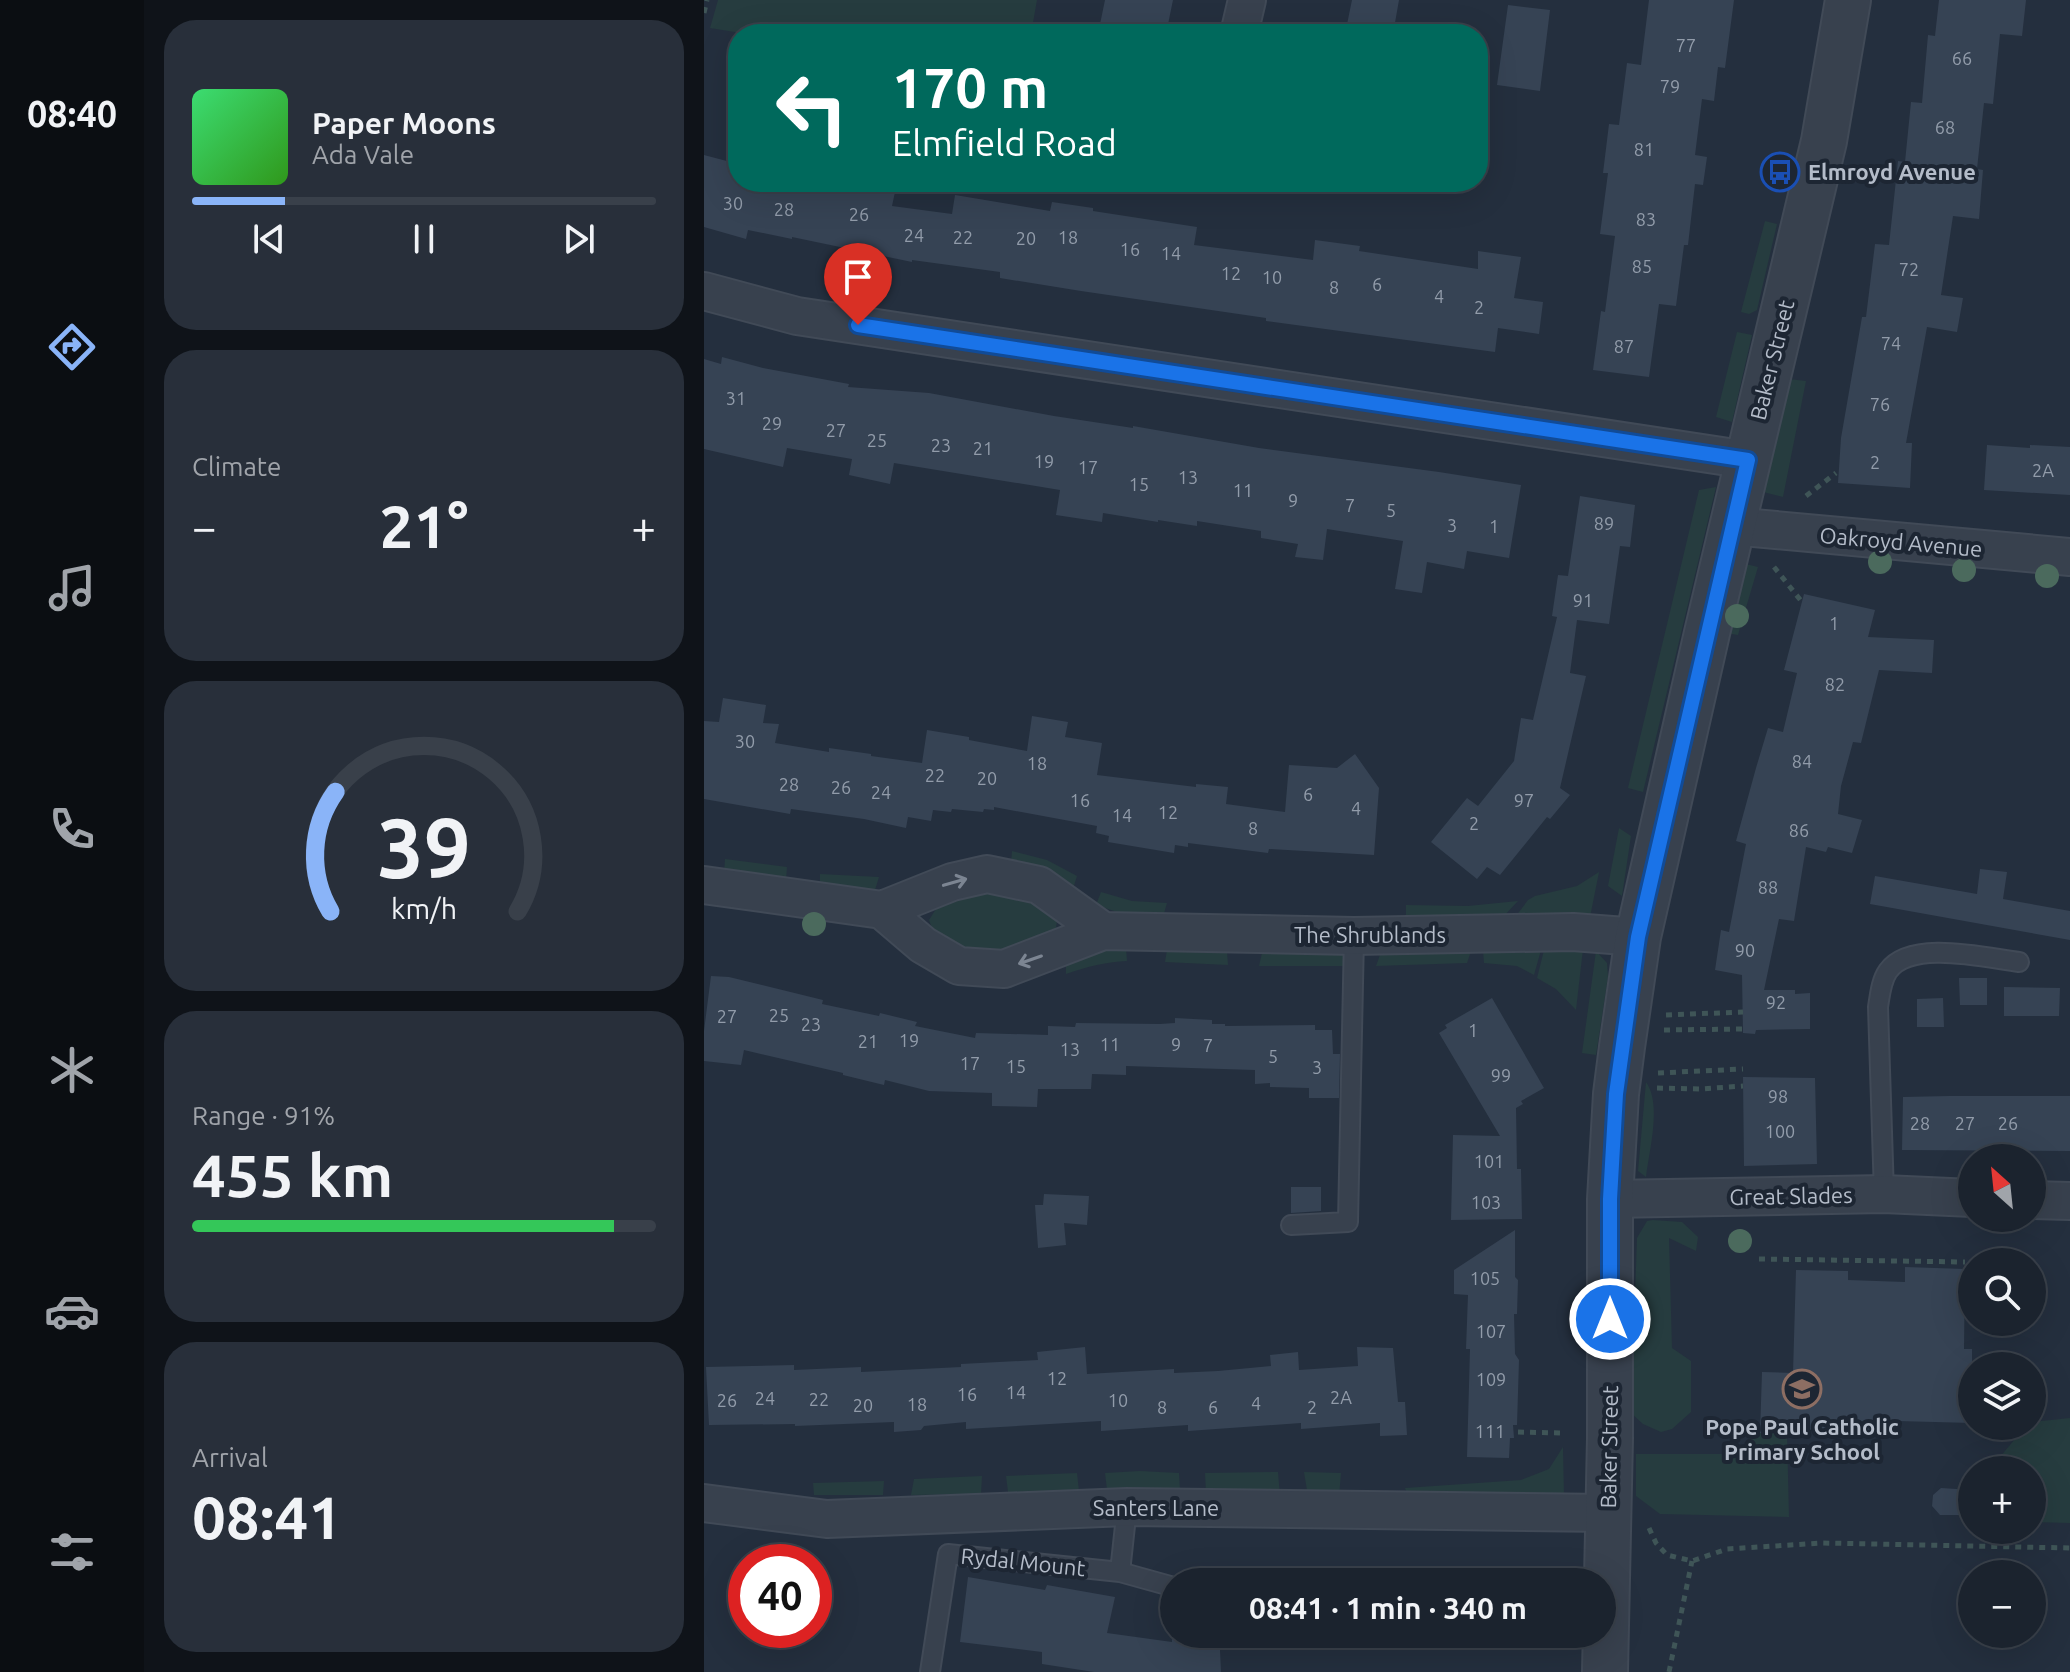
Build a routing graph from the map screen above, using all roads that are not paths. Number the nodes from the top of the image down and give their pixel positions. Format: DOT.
graph roads {
  1 [pos="1247,0"];
  2 [pos="1848,0"];
  3 [pos="1241,24"];
  4 [pos="704,291"];
  5 [pos="1748,460"];
  6 [pos="1732,526"];
  7 [pos="2070,557"];
  8 [pos="704,885"];
  9 [pos="882,910"];
  10 [pos="1103,931"];
  11 [pos="1354,936"];
  12 [pos="1638,937"];
  13 [pos="2019,962"];
  14 [pos="1884,1194"];
  15 [pos="1958,1197"];
  16 [pos="1610,1199"];
  17 [pos="2046,1200"];
  18 [pos="2070,1201"];
  19 [pos="1291,1225"];
  20 [pos="704,1503"];
  21 [pos="1127,1507"];
  22 [pos="1609,1513"];
  23 [pos="1120,1572"];
  24 [pos="1160,1583"];
  25 [pos="930,1672"];
  26 [pos="1605,1672"];
  1 -- 3 [label="street"];
  2 -- 5 [label="street, Baker Street"];
  4 -- 5 [label="street"];
  5 -- 6 [label="street, Baker Street"];
  6 -- 7 [label="street, Oakroyd Avenue"];
  6 -- 12 [label="street, Baker Street"];
  8 -- 9 [label="street"];
  9 -- 10 [label="street, one-way"];
  10 -- 9 [label="street, The Shrublands, one-way"];
  10 -- 11 [label="street, The Shrublands"];
  11 -- 12 [label="street, The Shrublands"];
  11 -- 19 [label="lane"];
  12 -- 16 [label="street, Baker Street"];
  13 -- 14 [label="lane"];
  14 -- 15 [label="street, Great Slades"];
  14 -- 16 [label="street, Great Slades"];
  16 -- 22 [label="street, Baker Street"];
  17 -- 18 [label="street"];
  20 -- 21 [label="street, Santers Lane"];
  21 -- 22 [label="street, Santers Lane"];
  21 -- 23 [label="lane"];
  22 -- 26 [label="street, Baker Street"];
  23 -- 24 [label="lane, Rydal Mount"];
  23 -- 25 [label="lane, Rydal Mount"];
}
